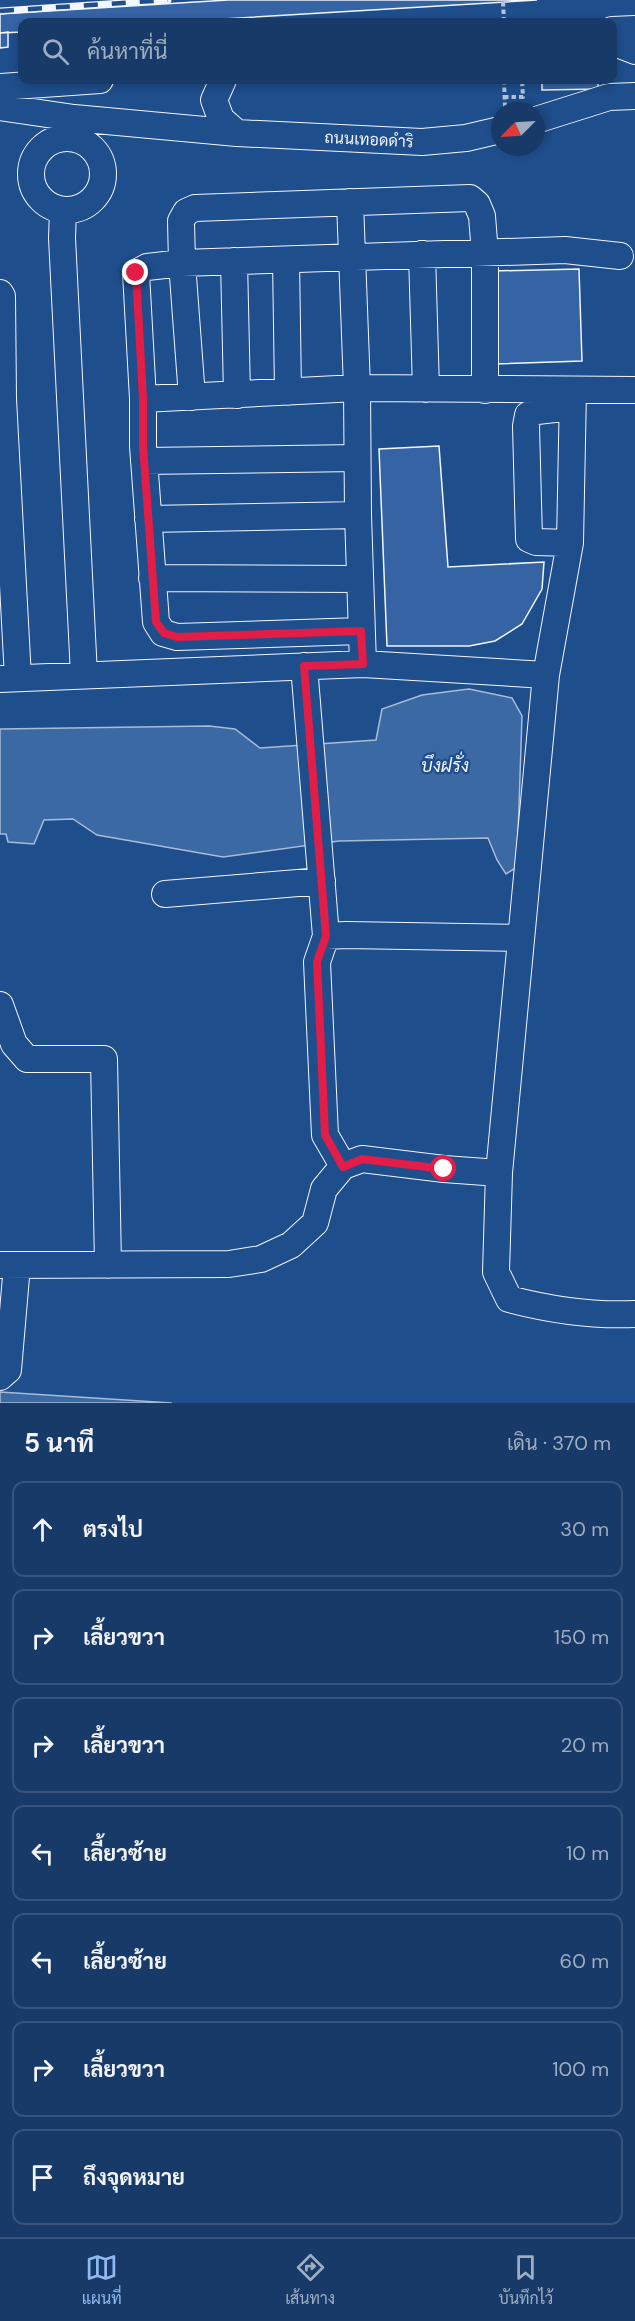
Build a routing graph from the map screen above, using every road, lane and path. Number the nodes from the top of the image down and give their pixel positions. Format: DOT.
graph roads {
  1 [pos="503,2"];
  2 [pos="504,18"];
  3 [pos="635,29"];
  4 [pos="617,30"];
  5 [pos="617,44"];
  6 [pos="635,51"];
  7 [pos="43,84"];
  8 [pos="221,84"];
  9 [pos="504,84"];
  10 [pos="522,84"];
  11 [pos="0,87"];
  12 [pos="635,96"];
  13 [pos="504,97"];
  14 [pos="505,102"];
  15 [pos="0,107"];
  16 [pos="545,117"];
  17 [pos="72,128"];
  18 [pos="491,132"];
  19 [pos="237,133"];
  20 [pos="350,202"];
  21 [pos="63,210"];
  22 [pos="422,254"];
  23 [pos="485,254"];
  24 [pos="620,256"];
  25 [pos="352,258"];
  26 [pos="286,260"];
  27 [pos="234,261"];
  28 [pos="182,263"];
  29 [pos="0,293"];
  30 [pos="1,337"];
  31 [pos="357,388"];
  32 [pos="426,389"];
  33 [pos="485,390"];
  34 [pos="635,390"];
  35 [pos="288,392"];
  36 [pos="237,394"];
  37 [pos="192,397"];
  38 [pos="1,399"];
  39 [pos="143,399"];
  40 [pos="572,399"];
  41 [pos="3,447"];
  42 [pos="357,458"];
  43 [pos="144,461"];
  44 [pos="4,501"];
  45 [pos="358,515"];
  46 [pos="148,519"];
  47 [pos="570,543"];
  48 [pos="6,564"];
  49 [pos="152,578"];
  50 [pos="359,579"];
  51 [pos="361,631"];
  52 [pos="363,664"];
  53 [pos="304,666"];
  54 [pos="84,675"];
  55 [pos="546,675"];
  56 [pos="9,679"];
  57 [pos="322,881"];
  58 [pos="165,894"];
  59 [pos="326,936"];
  60 [pos="521,938"];
  61 [pos="0,1005"];
  62 [pos="343,1167"];
  63 [pos="499,1173"];
  64 [pos="9,1265"];
  65 [pos="108,1265"];
  66 [pos="635,1314"];
  67 [pos="0,1377"];
  1 -- 2 [label="path"];
  3 -- 4 [label="street"];
  5 -- 6 [label="street"];
  7 -- 11 [label="street"];
  8 -- 19 [label="street"];
  9 -- 13 [label="path"];
  10 -- 13 [label="path"];
  12 -- 16 [label="street"];
  13 -- 14 [label="path"];
  15 -- 17 [label="street, ถนนเทอดดำริ"];
  17 -- 19 [label="street, ถนนเทอดดำริ"];
  17 -- 21 [label="street"];
  17 -- 21 [label="street"];
  18 -- 19 [label="street, ถนนเทอดดำริ"];
  20 -- 23 [label="street"];
  20 -- 25 [label="street"];
  20 -- 28 [label="street"];
  21 -- 54 [label="street"];
  22 -- 23 [label="street"];
  22 -- 25 [label="street"];
  22 -- 32 [label="street"];
  23 -- 24 [label="street"];
  23 -- 33 [label="street"];
  25 -- 26 [label="street"];
  25 -- 31 [label="street"];
  26 -- 27 [label="street"];
  26 -- 35 [label="street"];
  27 -- 28 [label="street"];
  27 -- 36 [label="street"];
  28 -- 37 [label="street"];
  28 -- 39 [label="street"];
  29 -- 30 [label="street"];
  30 -- 38 [label="street"];
  31 -- 32 [label="street"];
  31 -- 35 [label="street"];
  31 -- 42 [label="street"];
  32 -- 33 [label="street"];
  33 -- 40 [label="street"];
  34 -- 40 [label="street"];
  35 -- 36 [label="street"];
  36 -- 37 [label="street"];
  37 -- 39 [label="street"];
  38 -- 41 [label="street"];
  39 -- 43 [label="street"];
  40 -- 47 [label="street"];
  40 -- 47 [label="street"];
  41 -- 44 [label="street"];
  42 -- 43 [label="street"];
  42 -- 45 [label="street"];
  43 -- 46 [label="street"];
  44 -- 48 [label="street"];
  45 -- 46 [label="street"];
  45 -- 50 [label="street"];
  46 -- 49 [label="street"];
  47 -- 55 [label="street"];
  48 -- 56 [label="street"];
  49 -- 50 [label="street"];
  49 -- 51 [label="street"];
  50 -- 51 [label="street"];
  51 -- 52 [label="street"];
  52 -- 53 [label="street"];
  52 -- 55 [label="street"];
  53 -- 54 [label="street"];
  53 -- 57 [label="street"];
  54 -- 56 [label="street"];
  55 -- 60 [label="street"];
  57 -- 58 [label="street"];
  57 -- 59 [label="street"];
  59 -- 60 [label="street"];
  59 -- 62 [label="street"];
  60 -- 63 [label="street"];
  61 -- 65 [label="street"];
  62 -- 63 [label="street"];
  62 -- 65 [label="street"];
  63 -- 66 [label="street"];
  64 -- 65 [label="street"];
  64 -- 67 [label="street"];
}
